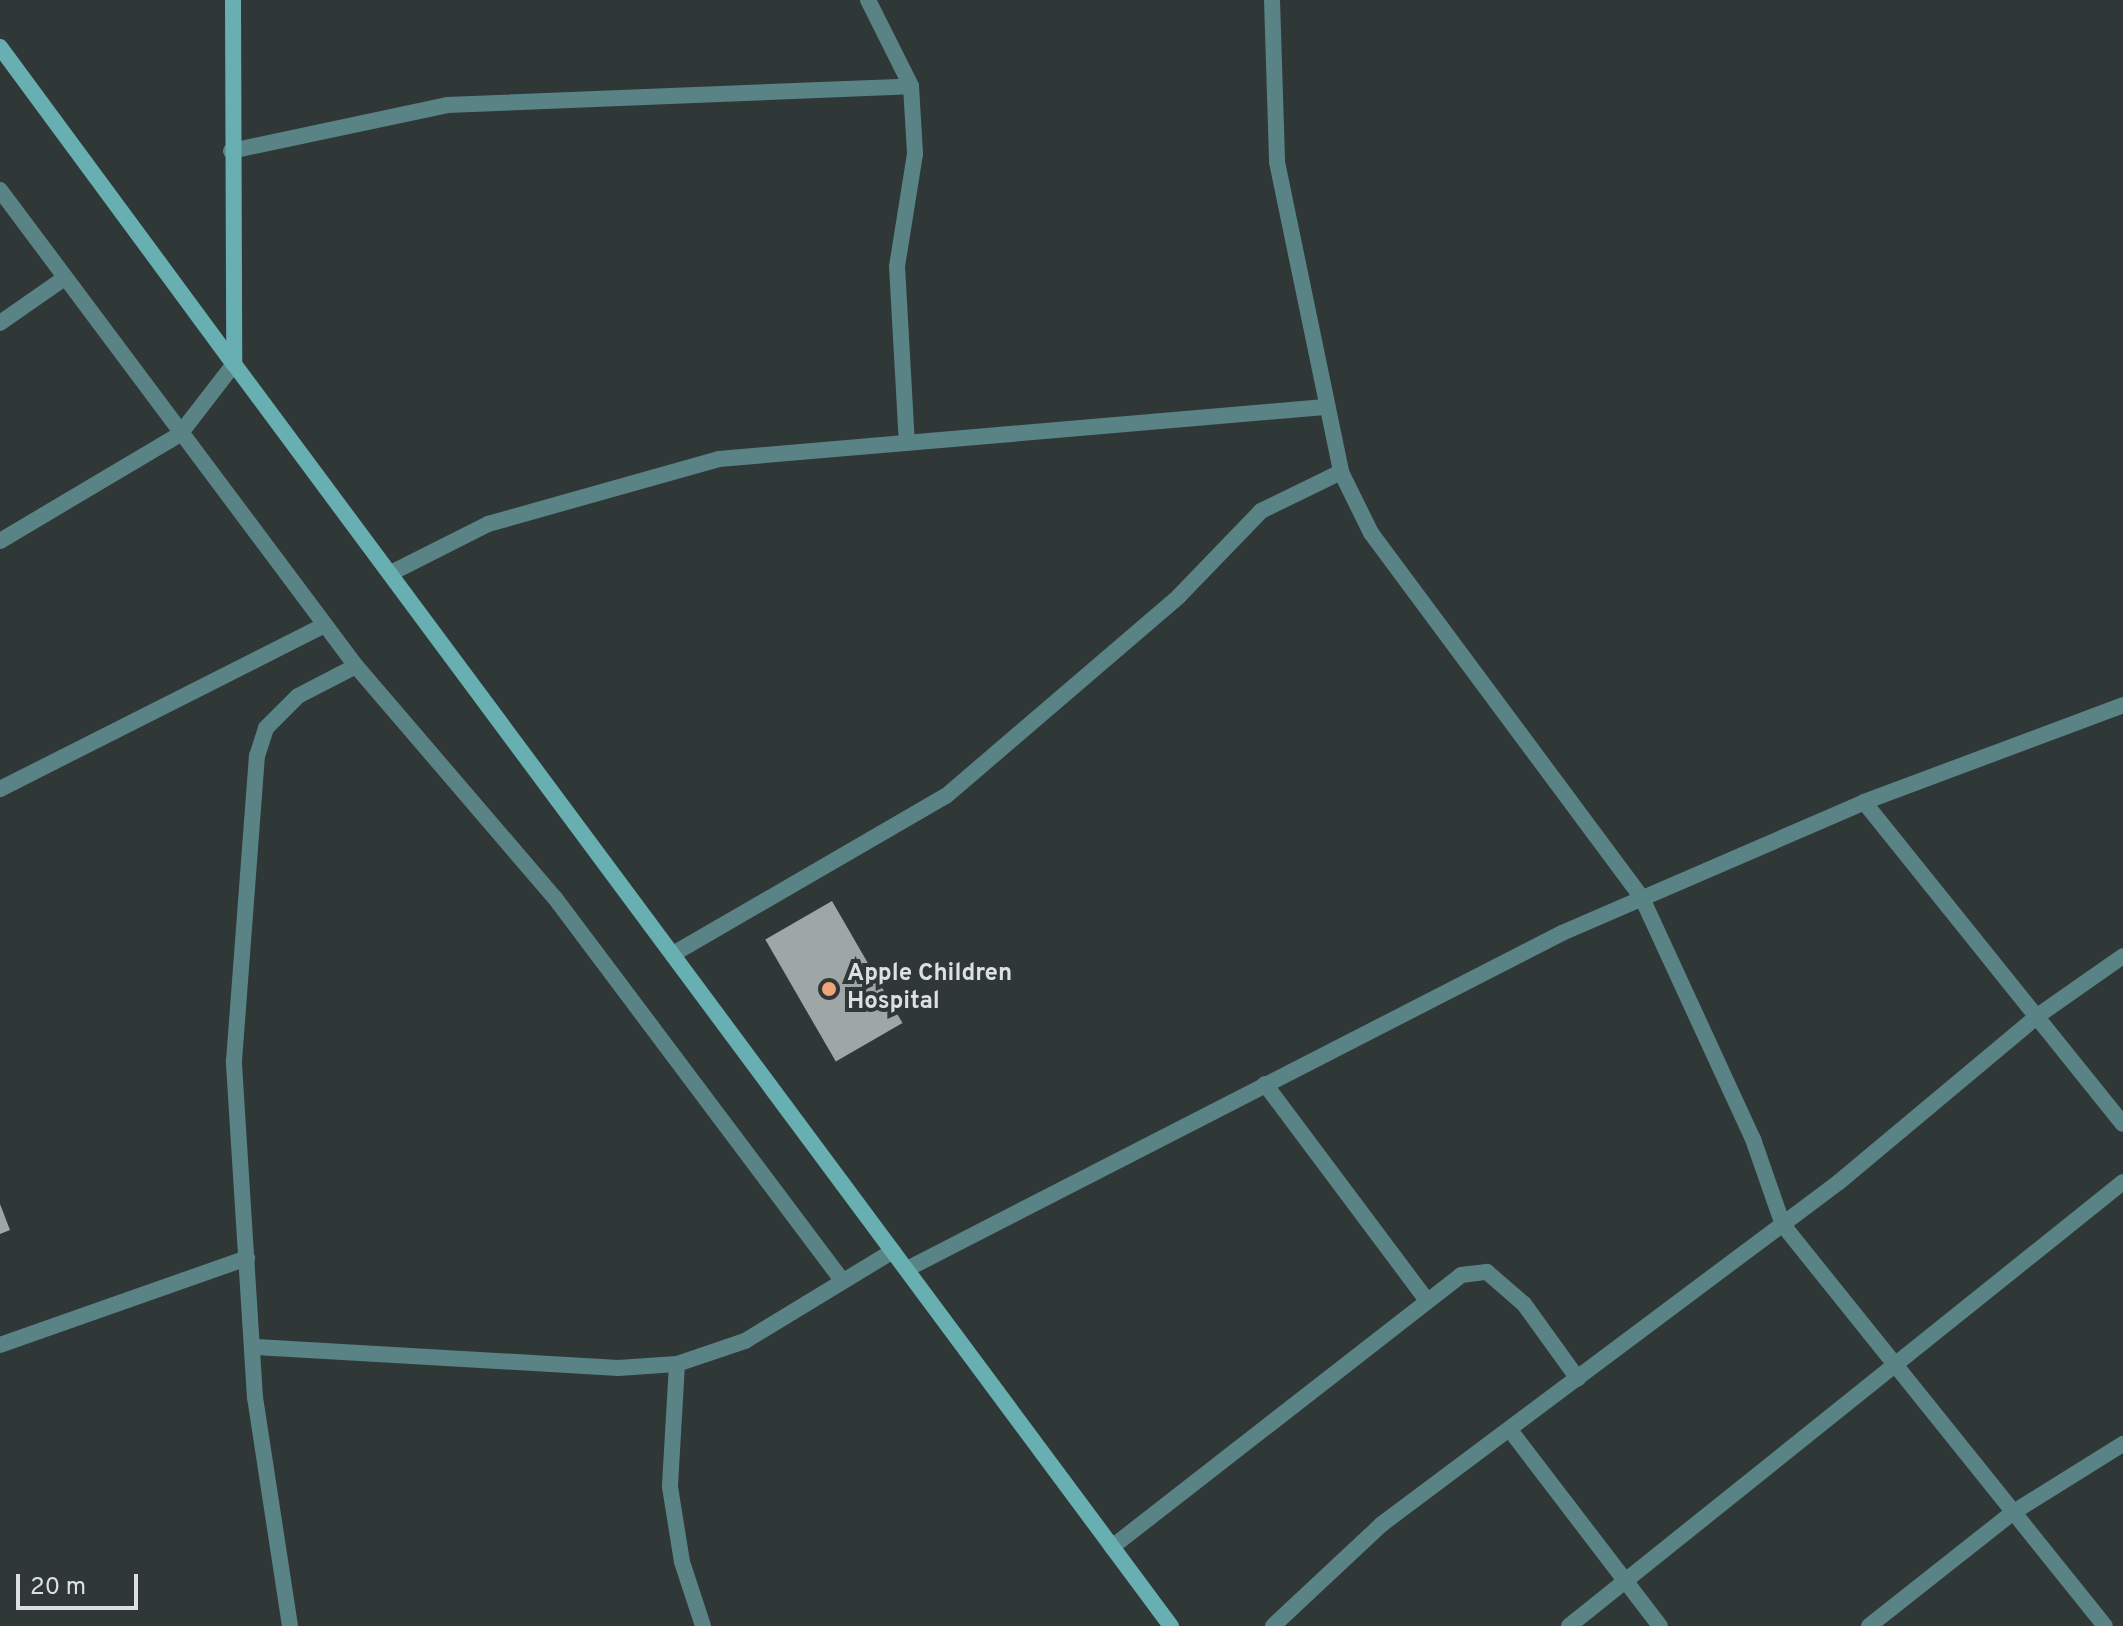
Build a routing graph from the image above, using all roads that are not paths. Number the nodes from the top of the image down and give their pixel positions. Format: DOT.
graph roads {
  1 [pos="233,0"];
  2 [pos="868,0"];
  3 [pos="1272,0"];
  4 [pos="0,47"];
  5 [pos="911,86"];
  6 [pos="231,151"];
  7 [pos="0,190"];
  8 [pos="63,279"];
  9 [pos="0,323"];
  10 [pos="234,364"];
  11 [pos="1325,407"];
  12 [pos="180,434"];
  13 [pos="907,443"];
  14 [pos="1341,472"];
  15 [pos="0,541"];
  16 [pos="391,573"];
  17 [pos="325,625"];
  18 [pos="356,666"];
  19 [pos="2123,705"];
  20 [pos="0,789"];
  21 [pos="1864,802"];
  22 [pos="1642,898"];
  23 [pos="673,954"];
  24 [pos="2123,956"];
  25 [pos="2036,1017"];
  26 [pos="1265,1084"];
  27 [pos="2123,1124"];
  28 [pos="2123,1182"];
  29 [pos="1783,1225"];
  30 [pos="893,1251"];
  31 [pos="247,1258"];
  32 [pos="907,1269"];
  33 [pos="840,1278"];
  34 [pos="1426,1299"];
  35 [pos="0,1345"];
  36 [pos="256,1347"];
  37 [pos="677,1364"];
  38 [pos="1897,1364"];
  39 [pos="1578,1379"];
  40 [pos="1510,1430"];
  41 [pos="2123,1444"];
  42 [pos="2012,1513"];
  43 [pos="1112,1547"];
  44 [pos="1624,1581"];
  45 [pos="290,1626"];
  46 [pos="703,1626"];
  47 [pos="1171,1626"];
  48 [pos="1273,1626"];
  49 [pos="1569,1626"];
  50 [pos="1660,1626"];
  51 [pos="1869,1626"];
  52 [pos="2105,1626"];
  1 -- 6 [label="street"];
  2 -- 5 [label="street"];
  3 -- 11 [label="street"];
  4 -- 10 [label="street"];
  5 -- 6 [label="street"];
  5 -- 13 [label="street"];
  6 -- 10 [label="street"];
  7 -- 8 [label="street"];
  8 -- 9 [label="street"];
  8 -- 12 [label="street"];
  10 -- 12 [label="street"];
  10 -- 16 [label="street"];
  11 -- 13 [label="street"];
  11 -- 14 [label="street"];
  12 -- 15 [label="street"];
  12 -- 17 [label="street"];
  13 -- 16 [label="street"];
  14 -- 22 [label="street"];
  14 -- 23 [label="street"];
  16 -- 23 [label="street"];
  17 -- 18 [label="street"];
  17 -- 20 [label="street"];
  18 -- 31 [label="street"];
  18 -- 33 [label="street"];
  19 -- 21 [label="street"];
  21 -- 22 [label="street"];
  21 -- 25 [label="street"];
  22 -- 26 [label="street"];
  22 -- 29 [label="street"];
  23 -- 30 [label="street"];
  24 -- 25 [label="street"];
  25 -- 27 [label="street"];
  25 -- 29 [label="street"];
  26 -- 32 [label="street"];
  26 -- 34 [label="street"];
  28 -- 38 [label="street"];
  29 -- 38 [label="street"];
  29 -- 39 [label="street"];
  30 -- 32 [label="street"];
  30 -- 33 [label="street"];
  31 -- 35 [label="street"];
  31 -- 36 [label="street"];
  32 -- 43 [label="street"];
  33 -- 37 [label="street"];
  34 -- 39 [label="street"];
  34 -- 43 [label="street"];
  36 -- 37 [label="street"];
  36 -- 45 [label="street"];
  37 -- 46 [label="street"];
  38 -- 42 [label="street"];
  38 -- 44 [label="street"];
  39 -- 40 [label="street"];
  40 -- 44 [label="street"];
  40 -- 48 [label="street"];
  41 -- 42 [label="street"];
  42 -- 51 [label="street"];
  42 -- 52 [label="street"];
  43 -- 47 [label="street"];
  44 -- 49 [label="street"];
  44 -- 50 [label="street"];
}
